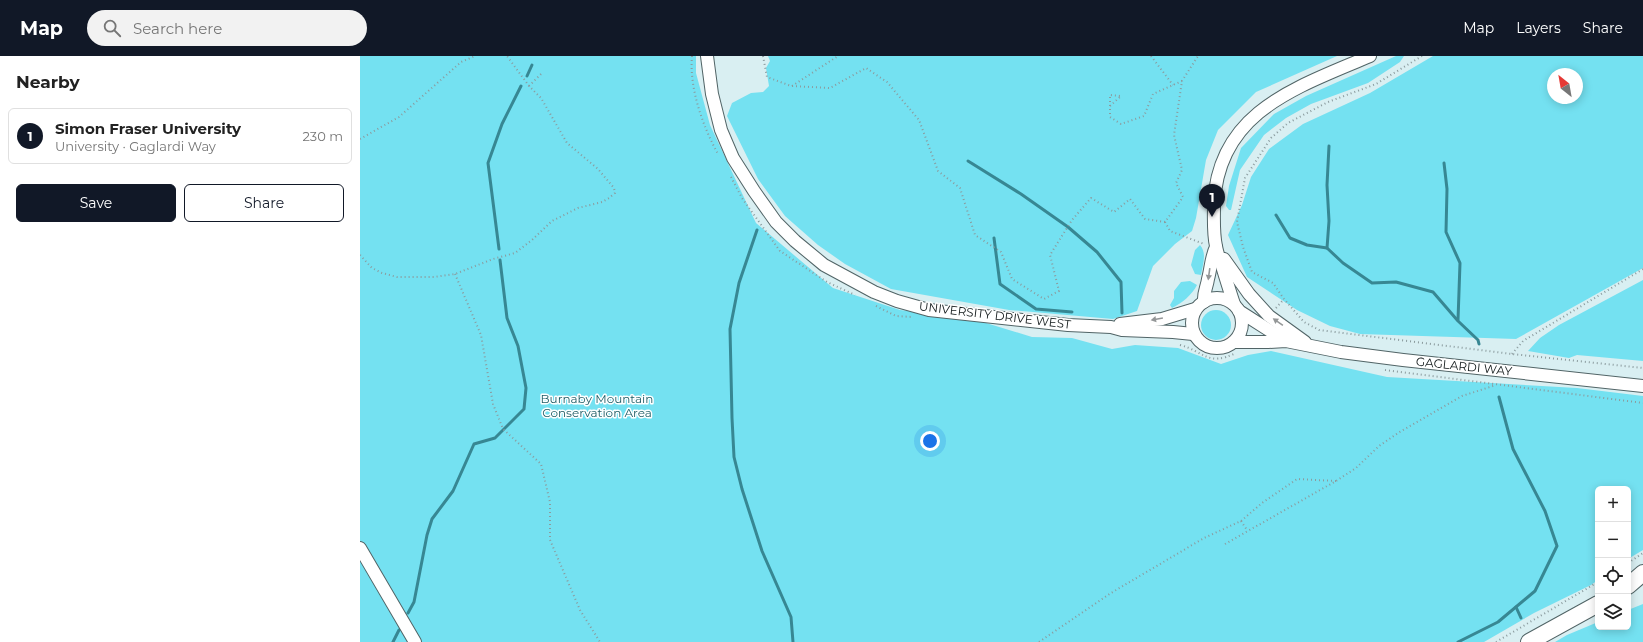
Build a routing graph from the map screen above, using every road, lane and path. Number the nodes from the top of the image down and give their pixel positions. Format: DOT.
graph roads {
  1 [pos="475,56"];
  2 [pos="507,56"];
  3 [pos="692,56"];
  4 [pos="707,56"];
  5 [pos="763,56"];
  6 [pos="838,56"];
  7 [pos="1151,56"];
  8 [pos="1198,56"];
  9 [pos="1370,56"];
  10 [pos="1422,56"];
  11 [pos="543,72"];
  12 [pos="1182,81"];
  13 [pos="1173,85"];
  14 [pos="528,86"];
  15 [pos="791,86"];
  16 [pos="1110,106"];
  17 [pos="360,139"];
  18 [pos="720,158"];
  19 [pos="728,172"];
  20 [pos="1165,222"];
  21 [pos="1210,245"];
  22 [pos="360,255"];
  23 [pos="1643,269"];
  24 [pos="455,274"];
  25 [pos="862,299"];
  26 [pos="875,305"];
  27 [pos="1199,305"];
  28 [pos="1237,307"];
  29 [pos="912,317"];
  30 [pos="1111,327"];
  31 [pos="1193,334"];
  32 [pos="1286,341"];
  33 [pos="1179,344"];
  34 [pos="1310,346"];
  35 [pos="1235,347"];
  36 [pos="1512,354"];
  37 [pos="1643,368"];
  38 [pos="1498,385"];
  39 [pos="1643,386"];
  40 [pos="1336,481"];
  41 [pos="1241,520"];
  42 [pos="1247,530"];
  43 [pos="1225,544"];
  44 [pos="360,548"];
  45 [pos="1643,553"];
  46 [pos="1631,561"];
  47 [pos="1643,573"];
  48 [pos="1631,583"];
  49 [pos="1643,583"];
  50 [pos="1595,584"];
  51 [pos="1631,588"];
  52 [pos="1595,606"];
  53 [pos="415,642"];
  54 [pos="600,642"];
  55 [pos="1040,642"];
  56 [pos="1496,642"];
  57 [pos="1529,642"];
  1 -- 17 [label="path"];
  2 -- 14 [label="path"];
  3 -- 18 [label="path"];
  4 -- 30 [label="street, UNIVERSITY DRIVE WEST"];
  5 -- 15 [label="path"];
  6 -- 15 [label="path"];
  7 -- 13 [label="path"];
  8 -- 12 [label="path"];
  9 -- 21 [label="street"];
  10 -- 36 [label="path"];
  11 -- 14 [label="path"];
  12 -- 13 [label="path"];
  12 -- 20 [label="path"];
  13 -- 16 [label="path"];
  14 -- 24 [label="path"];
  15 -- 20 [label="path"];
  16 -- 16 [label="path"];
  19 -- 25 [label="path"];
  20 -- 21 [label="path"];
  21 -- 27 [label="street, one-way"];
  21 -- 28 [label="street"];
  34 -- 21 [label="street, one-way"];
  22 -- 24 [label="path"];
  23 -- 36 [label="path"];
  24 -- 54 [label="path"];
  26 -- 29 [label="path"];
  27 -- 28 [label="street"];
  27 -- 30 [label="street, UNIVERSITY DRIVE WEST, one-way"];
  27 -- 31 [label="street"];
  28 -- 32 [label="street, GAGLARDI WAY"];
  28 -- 35 [label="street"];
  30 -- 31 [label="street, UNIVERSITY DRIVE WEST"];
  31 -- 35 [label="street"];
  32 -- 34 [label="street, GAGLARDI WAY"];
  32 -- 35 [label="street, GAGLARDI WAY"];
  33 -- 35 [label="path"];
  34 -- 39 [label="street, GAGLARDI WAY"];
  36 -- 37 [label="path"];
  38 -- 40 [label="path"];
  40 -- 41 [label="path"];
  40 -- 42 [label="path"];
  41 -- 42 [label="path"];
  41 -- 55 [label="path"];
  42 -- 43 [label="path"];
  44 -- 53 [label="street"];
  45 -- 46 [label="path"];
  47 -- 48 [label="main road"];
  49 -- 51 [label="main road"];
  50 -- 56 [label="path"];
  52 -- 57 [label="main road"];
}
